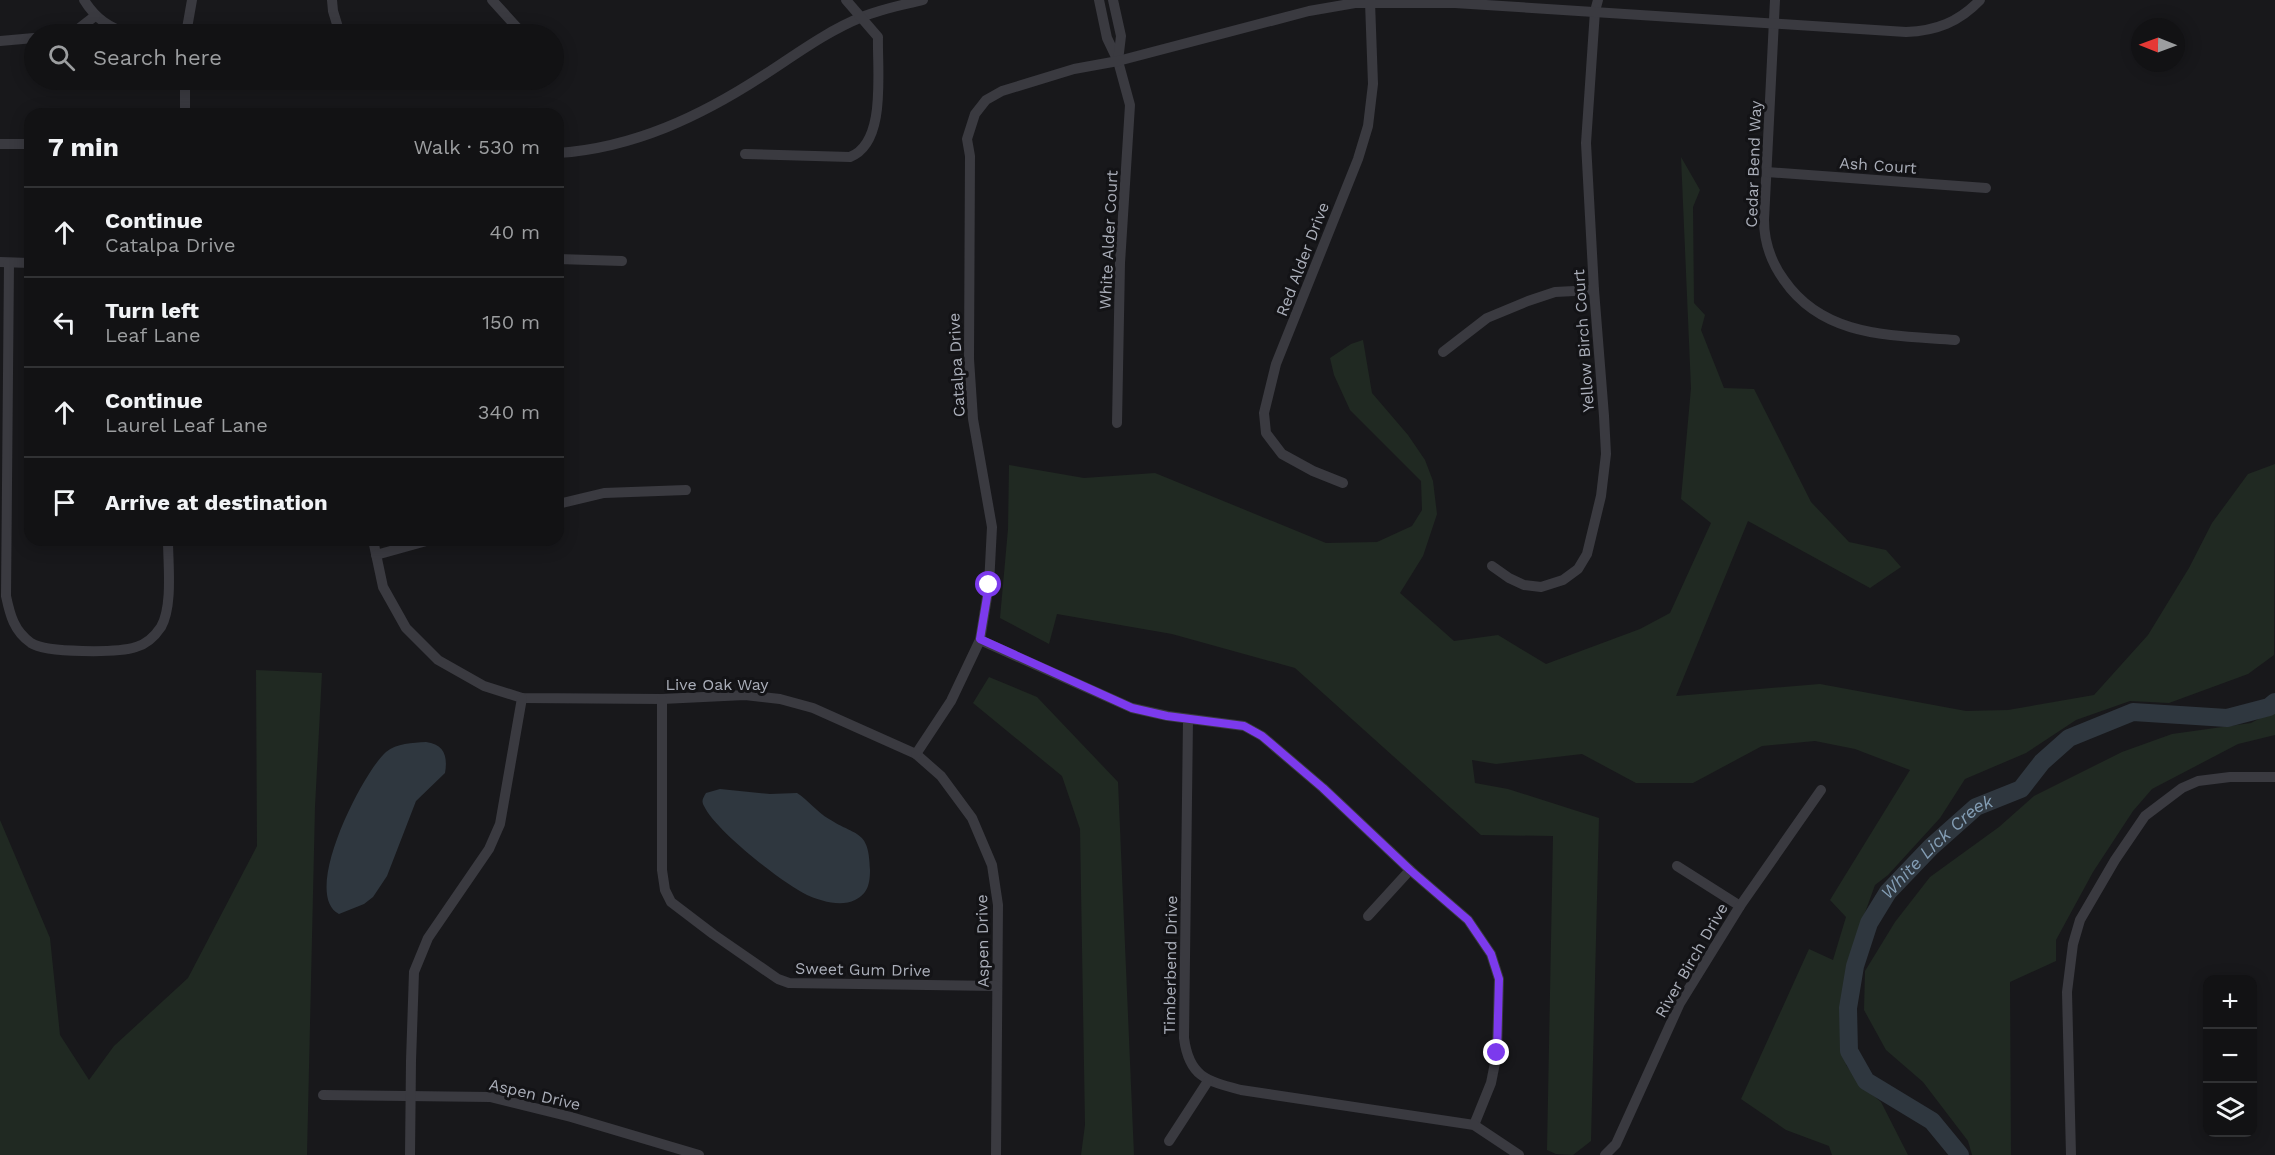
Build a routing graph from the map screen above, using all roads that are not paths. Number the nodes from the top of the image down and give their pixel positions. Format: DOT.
graph roads {
  1 [pos="84,0"];
  2 [pos="192,0"];
  3 [pos="332,0"];
  4 [pos="492,0"];
  5 [pos="846,0"];
  6 [pos="923,0"];
  7 [pos="1099,0"];
  8 [pos="1113,0"];
  9 [pos="1775,0"];
  10 [pos="1980,0"];
  11 [pos="1370,2"];
  12 [pos="1595,4"];
  13 [pos="95,16"];
  14 [pos="862,17"];
  15 [pos="1774,23"];
  16 [pos="85,24"];
  17 [pos="106,24"];
  18 [pos="188,24"];
  19 [pos="337,24"];
  20 [pos="514,24"];
  21 [pos="24,39"];
  22 [pos="0,41"];
  23 [pos="1118,61"];
  24 [pos="185,90"];
  25 [pos="185,108"];
  26 [pos="0,144"];
  27 [pos="24,144"];
  28 [pos="564,152"];
  29 [pos="745,154"];
  30 [pos="1767,172"];
  31 [pos="1986,188"];
  32 [pos="564,260"];
  33 [pos="622,261"];
  34 [pos="5,262"];
  35 [pos="24,263"];
  36 [pos="1594,290"];
  37 [pos="1955,340"];
  38 [pos="1443,352"];
  39 [pos="4,416"];
  40 [pos="1117,423"];
  41 [pos="1343,483"];
  42 [pos="686,490"];
  43 [pos="564,503"];
  44 [pos="168,546"];
  45 [pos="374,546"];
  46 [pos="408,546"];
  47 [pos="376,555"];
  48 [pos="1492,566"];
  49 [pos="980,639"];
  50 [pos="522,698"];
  51 [pos="662,699"];
  52 [pos="1188,719"];
  53 [pos="916,754"];
  54 [pos="2275,777"];
  55 [pos="1821,790"];
  56 [pos="1677,866"];
  57 [pos="1410,870"];
  58 [pos="1740,906"];
  59 [pos="1368,916"];
  60 [pos="997,986"];
  61 [pos="1208,1081"];
  62 [pos="323,1095"];
  63 [pos="411,1096"];
  64 [pos="1474,1125"];
  65 [pos="1169,1141"];
  66 [pos="410,1155"];
  67 [pos="699,1155"];
  68 [pos="996,1155"];
  69 [pos="1519,1155"];
  70 [pos="1605,1155"];
  71 [pos="2071,1155"];
  1 -- 13 [label="street"];
  2 -- 18 [label="street"];
  3 -- 19 [label="street"];
  4 -- 20 [label="street"];
  5 -- 14 [label="street"];
  6 -- 14 [label="street"];
  7 -- 23 [label="street, White Alder Court"];
  8 -- 23 [label="street, White Alder Court"];
  9 -- 15 [label="street, Cedar Bend Way"];
  10 -- 15 [label="street, Catalpa Drive"];
  11 -- 12 [label="street, Catalpa Drive"];
  11 -- 23 [label="street, Catalpa Drive"];
  11 -- 41 [label="street, Red Alder Drive"];
  12 -- 15 [label="street, Catalpa Drive"];
  12 -- 36 [label="street, Yellow Birch Court"];
  13 -- 16 [label="street"];
  13 -- 17 [label="street"];
  14 -- 28 [label="street"];
  14 -- 29 [label="street"];
  15 -- 30 [label="street, Cedar Bend Way"];
  21 -- 22 [label="street"];
  23 -- 40 [label="street, White Alder Court"];
  23 -- 49 [label="street, Catalpa Drive"];
  24 -- 25 [label="street"];
  26 -- 27 [label="street"];
  30 -- 31 [label="street, Ash Court"];
  30 -- 37 [label="street, Cedar Bend Way"];
  32 -- 33 [label="street"];
  34 -- 35 [label="street"];
  34 -- 39 [label="street"];
  36 -- 38 [label="street"];
  36 -- 48 [label="street, Yellow Birch Court"];
  39 -- 44 [label="street"];
  42 -- 43 [label="street"];
  45 -- 47 [label="street, Live Oak Way"];
  46 -- 47 [label="street"];
  47 -- 50 [label="street, Live Oak Way"];
  49 -- 52 [label="street"];
  49 -- 53 [label="street, Catalpa Drive"];
  50 -- 51 [label="street, Live Oak Way"];
  50 -- 63 [label="street"];
  51 -- 53 [label="street, Live Oak Way"];
  51 -- 60 [label="street, Sweet Gum Drive"];
  52 -- 57 [label="street"];
  52 -- 61 [label="street, Timberbend Drive"];
  53 -- 60 [label="street, Aspen Drive"];
  54 -- 71 [label="street"];
  55 -- 58 [label="street, River Birch Drive"];
  56 -- 58 [label="street"];
  57 -- 59 [label="street"];
  57 -- 64 [label="street"];
  58 -- 70 [label="street, River Birch Drive"];
  60 -- 68 [label="street, Aspen Drive"];
  61 -- 64 [label="street"];
  61 -- 65 [label="street"];
  62 -- 63 [label="street, Aspen Drive"];
  63 -- 66 [label="street"];
  63 -- 67 [label="street, Aspen Drive"];
  64 -- 69 [label="street"];
}
